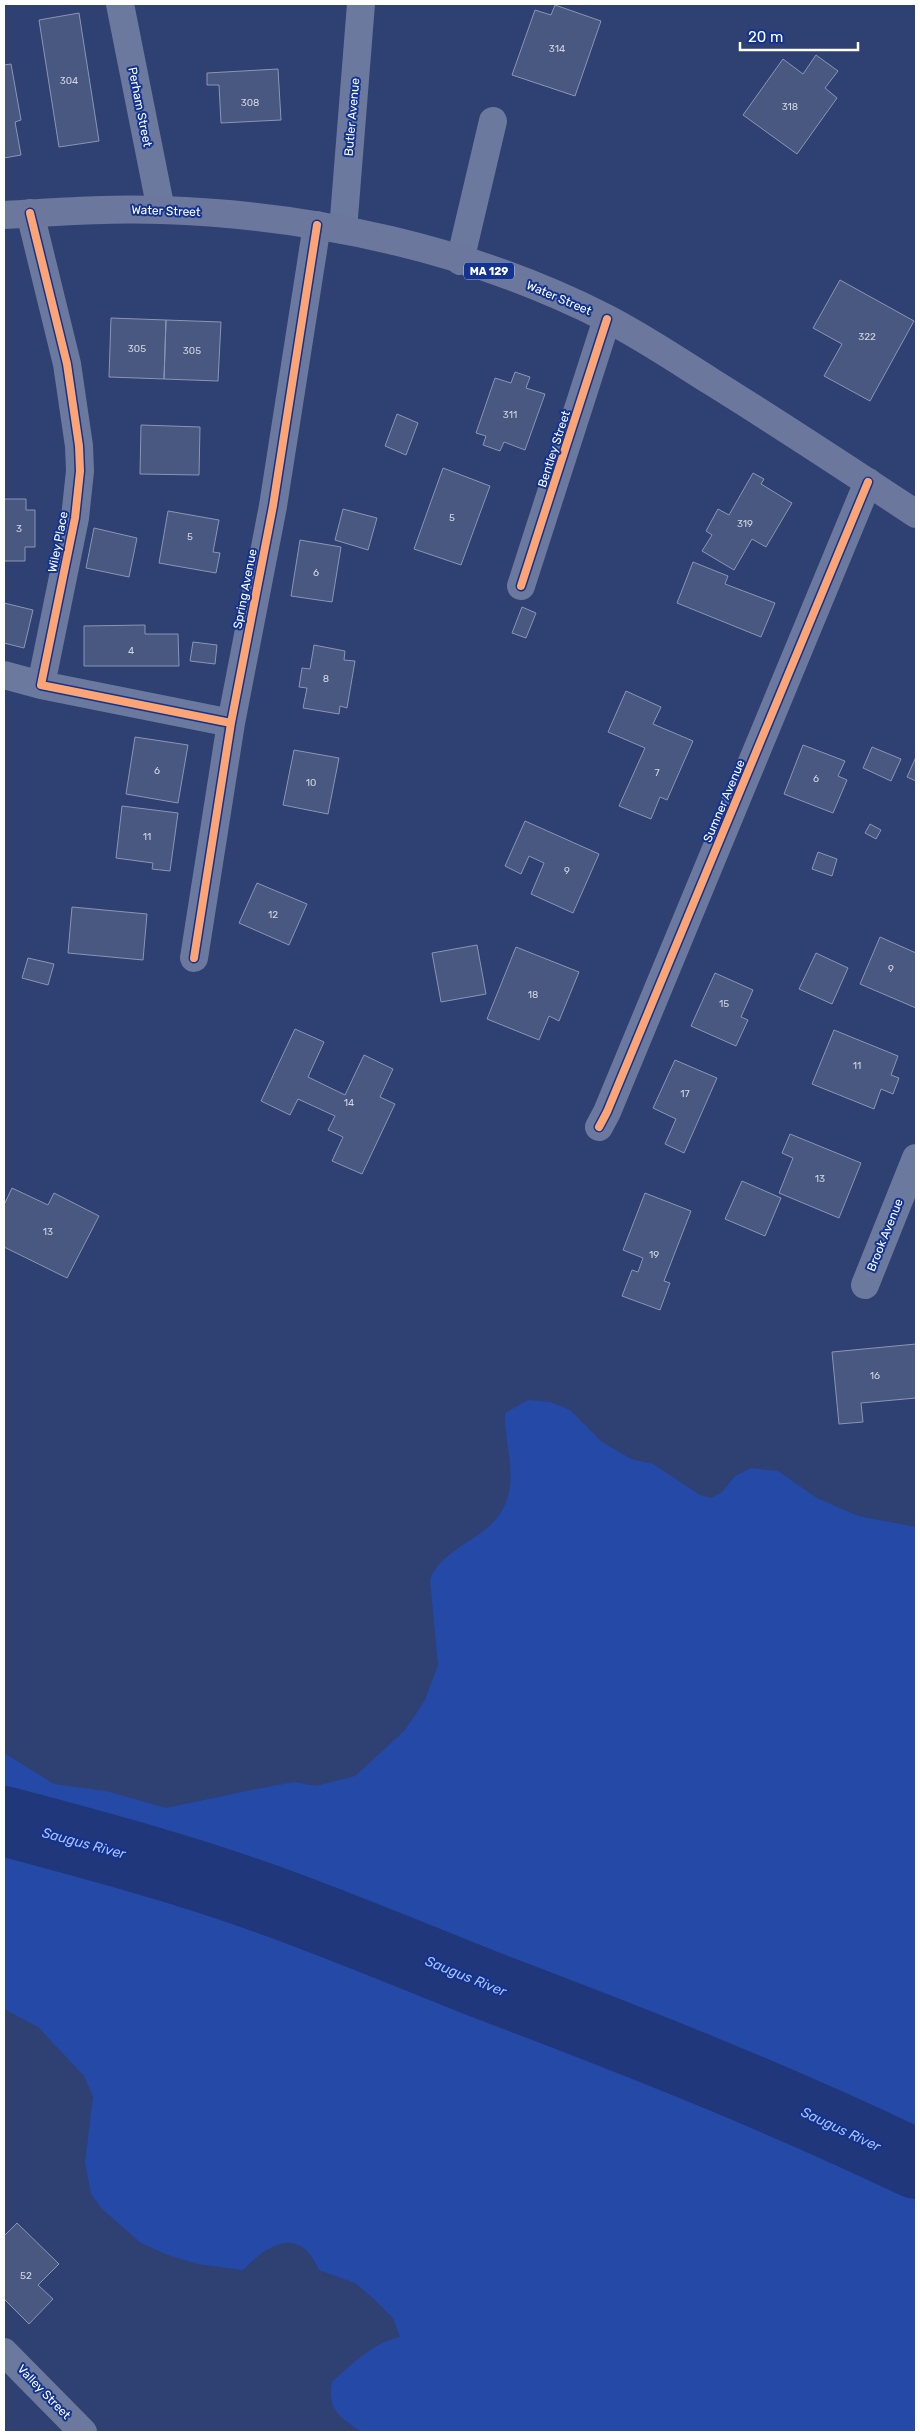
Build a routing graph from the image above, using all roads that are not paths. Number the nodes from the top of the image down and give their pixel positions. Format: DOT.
graph roads {
  1 [pos="120,4"];
  2 [pos="361,4"];
  3 [pos="493,121"];
  4 [pos="161,210"];
  5 [pos="17,214"];
  6 [pos="330,227"];
  7 [pos="460,261"];
  8 [pos="607,319"];
  9 [pos="868,482"];
  10 [pos="916,514"];
  11 [pos="521,586"];
  12 [pos="4,676"];
  13 [pos="40,685"];
  14 [pos="231,723"];
  15 [pos="194,958"];
  16 [pos="599,1127"];
  17 [pos="916,1158"];
  18 [pos="865,1284"];
  19 [pos="8,2363"];
  20 [pos="84,2432"];
  1 -- 4 [label="street, Perham Street"];
  2 -- 6 [label="street, Butler Avenue"];
  3 -- 7 [label="street"];
  4 -- 5 [label="main road, Water Street / MA 129"];
  4 -- 6 [label="main road, Water Street / MA 129"];
  5 -- 13 [label="street, Wiley Place"];
  6 -- 7 [label="main road, Water Street / MA 129"];
  6 -- 14 [label="street, Spring Avenue"];
  7 -- 8 [label="main road, Water Street / MA 129"];
  8 -- 9 [label="main road, Water Street / MA 129"];
  8 -- 11 [label="street, Bentley Street"];
  9 -- 10 [label="main road, Water Street / MA 129"];
  9 -- 16 [label="street, Sumner Avenue"];
  12 -- 13 [label="street"];
  13 -- 14 [label="street"];
  14 -- 15 [label="street, Spring Avenue"];
  17 -- 18 [label="street, Brook Avenue"];
  19 -- 20 [label="street, Valley Street"];
}
